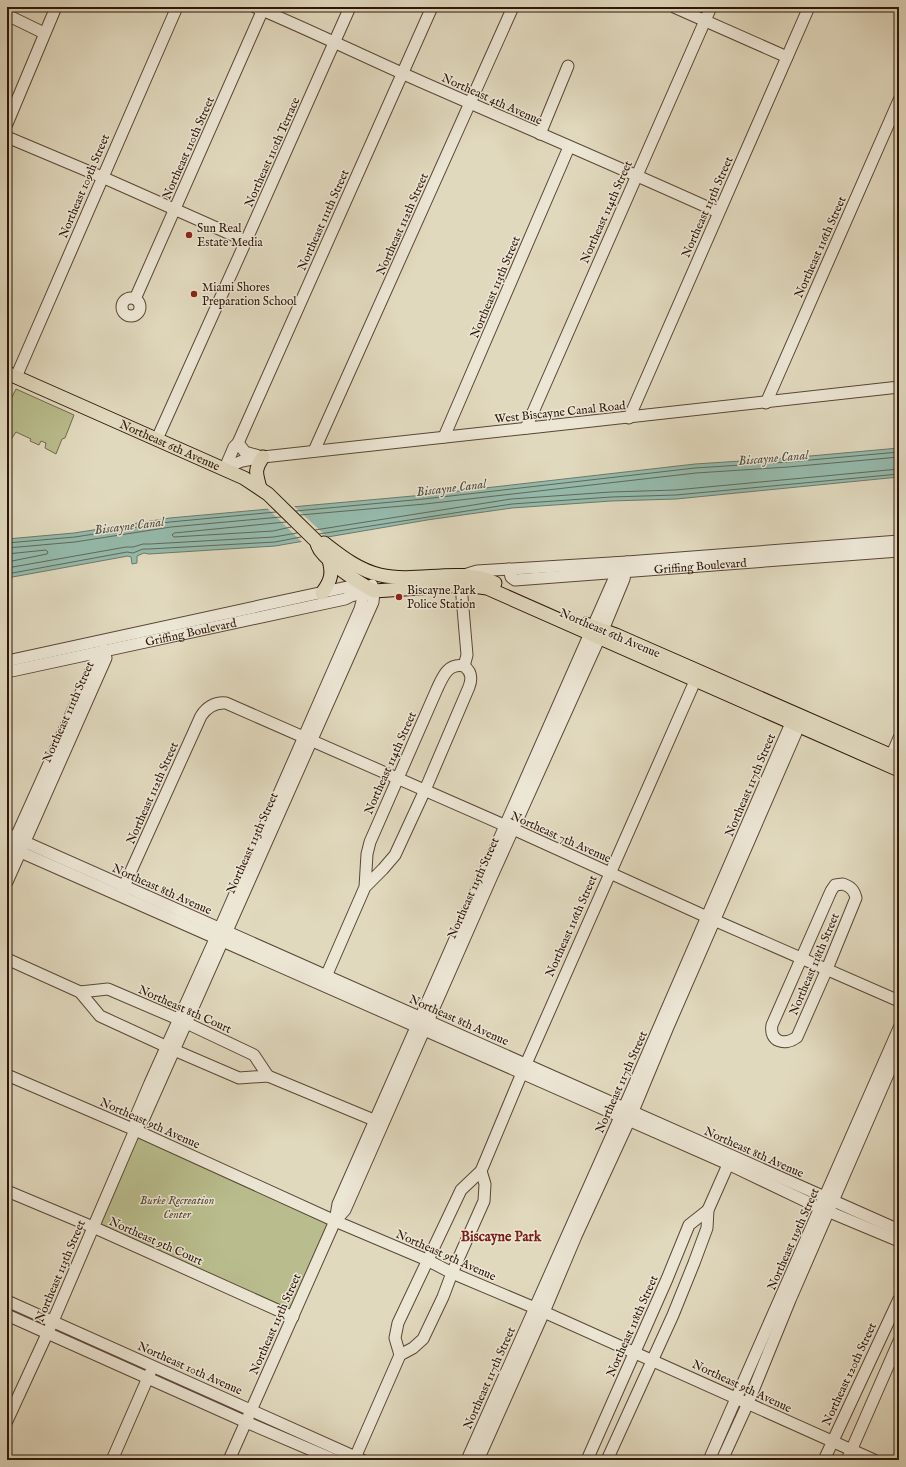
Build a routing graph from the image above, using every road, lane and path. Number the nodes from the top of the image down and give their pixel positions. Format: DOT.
graph roads {
  1 [pos="56,7"];
  2 [pos="177,7"];
  3 [pos="350,7"];
  4 [pos="432,7"];
  5 [pos="513,7"];
  6 [pos="674,7"];
  7 [pos="711,7"];
  8 [pos="809,7"];
  9 [pos="260,8"];
  10 [pos="7,15"];
  11 [pos="705,20"];
  12 [pos="44,33"];
  13 [pos="335,42"];
  14 [pos="787,57"];
  15 [pos="568,66"];
  16 [pos="402,74"];
  17 [pos="899,100"];
  18 [pos="470,103"];
  19 [pos="7,124"];
  20 [pos="540,134"];
  21 [pos="7,138"];
  22 [pos="569,147"];
  23 [pos="637,175"];
  24 [pos="102,177"];
  25 [pos="175,210"];
  26 [pos="718,212"];
  27 [pos="246,241"];
  28 [pos="135,299"];
  29 [pos="11,375"];
  30 [pos="899,387"];
  31 [pos="766,403"];
  32 [pos="629,418"];
  33 [pos="526,428"];
  34 [pos="444,437"];
  35 [pos="157,439"];
  36 [pos="238,443"];
  37 [pos="314,451"];
  38 [pos="263,457"];
  39 [pos="225,468"];
  40 [pos="260,488"];
  41 [pos="316,541"];
  42 [pos="899,541"];
  43 [pos="899,551"];
  44 [pos="328,557"];
  45 [pos="360,567"];
  46 [pos="615,567"];
  47 [pos="627,567"];
  48 [pos="386,576"];
  49 [pos="462,580"];
  50 [pos="480,586"];
  51 [pos="369,588"];
  52 [pos="322,593"];
  53 [pos="345,600"];
  54 [pos="358,613"];
  55 [pos="221,620"];
  56 [pos="596,632"];
  57 [pos="109,639"];
  58 [pos="104,651"];
  59 [pos="36,660"];
  60 [pos="7,661"];
  61 [pos="464,666"];
  62 [pos="7,672"];
  63 [pos="697,676"];
  64 [pos="212,705"];
  65 [pos="797,720"];
  66 [pos="899,738"];
  67 [pos="308,739"];
  68 [pos="895,763"];
  69 [pos="398,778"];
  70 [pos="425,790"];
  71 [pos="509,828"];
  72 [pos="13,845"];
  73 [pos="609,872"];
  74 [pos="7,882"];
  75 [pos="365,887"];
  76 [pos="122,891"];
  77 [pos="711,919"];
  78 [pos="221,935"];
  79 [pos="801,957"];
  80 [pos="7,960"];
  81 [pos="827,969"];
  82 [pos="324,980"];
  83 [pos="80,992"];
  84 [pos="899,1001"];
  85 [pos="182,1021"];
  86 [pos="423,1023"];
  87 [pos="899,1028"];
  88 [pos="170,1048"];
  89 [pos="899,1049"];
  90 [pos="524,1068"];
  91 [pos="7,1075"];
  92 [pos="268,1076"];
  93 [pos="626,1115"];
  94 [pos="379,1122"];
  95 [pos="134,1130"];
  96 [pos="730,1160"];
  97 [pos="481,1171"];
  98 [pos="7,1190"];
  99 [pos="829,1199"];
  100 [pos="708,1210"];
  101 [pos="825,1210"];
  102 [pos="336,1221"];
  103 [pos="92,1227"];
  104 [pos="899,1230"];
  105 [pos="899,1241"];
  106 [pos="426,1260"];
  107 [pos="452,1273"];
  108 [pos="899,1299"];
  109 [pos="7,1302"];
  110 [pos="540,1310"];
  111 [pos="7,1315"];
  112 [pos="293,1317"];
  113 [pos="52,1322"];
  114 [pos="48,1332"];
  115 [pos="899,1341"];
  116 [pos="634,1353"];
  117 [pos="400,1355"];
  118 [pos="652,1360"];
  119 [pos="153,1367"];
  120 [pos="148,1378"];
  121 [pos="736,1398"];
  122 [pos="748,1403"];
  123 [pos="252,1410"];
  124 [pos="7,1421"];
  125 [pos="246,1422"];
  126 [pos="831,1442"];
  127 [pos="849,1455"];
  128 [pos="357,1459"];
  129 [pos="112,1460"];
  130 [pos="229,1460"];
  131 [pos="335,1460"];
  132 [pos="468,1460"];
  133 [pos="478,1460"];
  134 [pos="587,1460"];
  135 [pos="607,1460"];
  136 [pos="709,1460"];
  137 [pos="722,1460"];
  138 [pos="824,1460"];
  139 [pos="874,1460"];
  1 -- 12 [label="street"];
  2 -- 24 [label="street, Northeast 109th Street"];
  3 -- 13 [label="street, Northeast 110th Terrace"];
  4 -- 16 [label="street, Northeast 111th Street"];
  5 -- 18 [label="street, Northeast 112th Street"];
  6 -- 11 [label="street"];
  7 -- 11 [label="street, Northeast 114th Street"];
  8 -- 14 [label="street, Northeast 115th Street"];
  9 -- 13 [label="street, Northeast 4th Avenue"];
  9 -- 25 [label="street, Northeast 110th Street"];
  10 -- 12 [label="street"];
  11 -- 14 [label="street"];
  11 -- 23 [label="street, Northeast 114th Street"];
  12 -- 19 [label="street"];
  13 -- 16 [label="street, Northeast 4th Avenue"];
  13 -- 27 [label="street, Northeast 110th Terrace"];
  14 -- 26 [label="street, Northeast 115th Street"];
  15 -- 20 [label="street"];
  16 -- 18 [label="street, Northeast 4th Avenue"];
  16 -- 36 [label="street, Northeast 111th Street"];
  17 -- 31 [label="street, Northeast 116th Street"];
  18 -- 20 [label="street, Northeast 4th Avenue"];
  18 -- 37 [label="street, Northeast 112th Street"];
  20 -- 22 [label="street, Northeast 4th Avenue"];
  21 -- 24 [label="street"];
  22 -- 23 [label="street, Northeast 4th Avenue"];
  22 -- 34 [label="street, Northeast 113th Street"];
  23 -- 26 [label="street, Northeast 4th Avenue"];
  23 -- 33 [label="street, Northeast 114th Street"];
  24 -- 25 [label="street"];
  24 -- 29 [label="street, Northeast 109th Street"];
  25 -- 27 [label="street"];
  25 -- 28 [label="street, Northeast 110th Street"];
  26 -- 32 [label="street, Northeast 115th Street"];
  27 -- 35 [label="street, Northeast 110th Terrace"];
  29 -- 35 [label="main road, Northeast 6th Avenue"];
  30 -- 31 [label="street, West Biscayne Canal Road"];
  31 -- 32 [label="street, West Biscayne Canal Road"];
  32 -- 33 [label="street, West Biscayne Canal Road"];
  33 -- 34 [label="street, West Biscayne Canal Road"];
  34 -- 37 [label="street, West Biscayne Canal Road"];
  35 -- 39 [label="main road, Northeast 6th Avenue"];
  36 -- 38 [label="street"];
  36 -- 39 [label="street, Northeast 111th Street"];
  37 -- 38 [label="street, West Biscayne Canal Road"];
  38 -- 39 [label="street, West Biscayne Canal Road"];
  38 -- 40 [label="main road"];
  39 -- 40 [label="main road, Northeast 6th Avenue"];
  40 -- 41 [label="main road, Northeast 6th Avenue"];
  41 -- 44 [label="main road, Northeast 6th Avenue"];
  41 -- 45 [label="main road, Northeast 6th Avenue"];
  42 -- 47 [label="street, Griffing Boulevard"];
  43 -- 47 [label="street, Griffing Boulevard"];
  44 -- 51 [label="main road, Northeast 6th Avenue"];
  44 -- 52 [label="main road"];
  45 -- 48 [label="main road, Northeast 6th Avenue"];
  45 -- 51 [label="main road"];
  46 -- 47 [label="street, Griffing Boulevard"];
  46 -- 49 [label="street, Griffing Boulevard"];
  46 -- 56 [label="street, Northeast 115th Street"];
  47 -- 56 [label="street, Northeast 115th Street"];
  48 -- 49 [label="main road, Northeast 6th Avenue"];
  48 -- 51 [label="main road, Griffing Boulevard"];
  49 -- 50 [label="main road, Griffing Boulevard"];
  49 -- 51 [label="main road, Griffing Boulevard"];
  49 -- 56 [label="main road, Northeast 6th Avenue"];
  49 -- 61 [label="street, Northeast 114th Street"];
  50 -- 56 [label="main road, Northeast 6th Avenue"];
  51 -- 52 [label="street, Griffing Boulevard"];
  51 -- 53 [label="street, Griffing Boulevard"];
  51 -- 54 [label="street, Northeast 113th Street"];
  51 -- 67 [label="street, Northeast 113th Street"];
  52 -- 55 [label="street, Griffing Boulevard"];
  53 -- 54 [label="street"];
  53 -- 55 [label="street, Griffing Boulevard"];
  54 -- 67 [label="street, Northeast 113th Street"];
  55 -- 57 [label="street, Griffing Boulevard"];
  55 -- 58 [label="street, Griffing Boulevard"];
  56 -- 63 [label="main road, Northeast 6th Avenue"];
  56 -- 71 [label="street, Northeast 115th Street"];
  57 -- 58 [label="street, Northeast 111th Street"];
  57 -- 59 [label="street, Griffing Boulevard"];
  58 -- 59 [label="street, Griffing Boulevard"];
  58 -- 72 [label="street, Northeast 111th Street"];
  59 -- 60 [label="street, Griffing Boulevard"];
  59 -- 62 [label="street, Griffing Boulevard"];
  61 -- 69 [label="street, Northeast 114th Street"];
  61 -- 70 [label="street, Northeast 114th Street"];
  63 -- 65 [label="main road, Northeast 6th Avenue"];
  63 -- 73 [label="street, Northeast 116th Street"];
  64 -- 67 [label="street, Northeast 7th Avenue"];
  64 -- 76 [label="street, Northeast 112th Street"];
  65 -- 68 [label="main road, Northeast 6th Avenue"];
  65 -- 77 [label="street, Northeast 117th Street"];
  66 -- 68 [label="street"];
  67 -- 69 [label="street, Northeast 7th Avenue"];
  67 -- 78 [label="street, Northeast 113th Street"];
  69 -- 70 [label="street, Northeast 7th Avenue"];
  69 -- 75 [label="street, Northeast 114th Street"];
  70 -- 71 [label="street, Northeast 7th Avenue"];
  70 -- 75 [label="street, Northeast 114th Street"];
  71 -- 73 [label="street, Northeast 7th Avenue"];
  71 -- 86 [label="street, Northeast 115th Street"];
  72 -- 74 [label="street, Northeast 111th Street"];
  72 -- 76 [label="street, Northeast 8th Avenue"];
  73 -- 77 [label="street, Northeast 7th Avenue"];
  73 -- 90 [label="street, Northeast 116th Street"];
  75 -- 82 [label="street, Northeast 114th Street"];
  76 -- 78 [label="street, Northeast 8th Avenue"];
  77 -- 79 [label="street, Northeast 7th Avenue"];
  77 -- 93 [label="street, Northeast 117th Street"];
  78 -- 82 [label="street, Northeast 8th Avenue"];
  78 -- 85 [label="street, Northeast 113th Street"];
  79 -- 81 [label="street, Northeast 7th Avenue"];
  79 -- 81 [label="street, Northeast 118th Street"];
  79 -- 81 [label="street, Northeast 118th Street"];
  80 -- 83 [label="street, Northeast 8th Court"];
  81 -- 84 [label="street, Northeast 7th Avenue"];
  82 -- 86 [label="street, Northeast 8th Avenue"];
  83 -- 85 [label="street, Northeast 8th Court"];
  83 -- 88 [label="street, Northeast 8th Court"];
  85 -- 88 [label="street, Northeast 113th Street"];
  85 -- 92 [label="street, Northeast 8th Court"];
  86 -- 90 [label="street, Northeast 8th Avenue"];
  86 -- 94 [label="street, Northeast 115th Street"];
  87 -- 99 [label="street, Northeast 119th Street"];
  88 -- 92 [label="street, Northeast 8th Court"];
  88 -- 95 [label="street, Northeast 113th Street"];
  89 -- 99 [label="street, Northeast 119th Street"];
  90 -- 93 [label="street, Northeast 8th Avenue"];
  90 -- 97 [label="street, Northeast 116th Street"];
  91 -- 95 [label="street, Northeast 9th Avenue"];
  92 -- 94 [label="street, Northeast 8th Court"];
  93 -- 96 [label="street, Northeast 8th Avenue"];
  93 -- 110 [label="street, Northeast 117th Street"];
  94 -- 102 [label="street, Northeast 115th Street"];
  95 -- 102 [label="street, Northeast 9th Avenue"];
  95 -- 103 [label="street, Northeast 113th Street"];
  96 -- 99 [label="street, Northeast 8th Avenue"];
  96 -- 100 [label="street, Northeast 118th Street"];
  96 -- 101 [label="street, Northeast 8th Avenue"];
  97 -- 106 [label="street, Northeast 116th Street"];
  97 -- 107 [label="street"];
  98 -- 103 [label="street, Northeast 9th Court"];
  99 -- 101 [label="street, Northeast 119th Street"];
  99 -- 104 [label="street, Northeast 8th Avenue"];
  100 -- 116 [label="street, Northeast 118th Street"];
  100 -- 118 [label="street, Northeast 118th Street"];
  101 -- 105 [label="street, Northeast 8th Avenue"];
  101 -- 121 [label="street, Northeast 119th Street"];
  101 -- 122 [label="street, Northeast 119th Street"];
  102 -- 106 [label="street, Northeast 9th Avenue"];
  102 -- 112 [label="street, Northeast 115th Street"];
  103 -- 112 [label="street, Northeast 9th Court"];
  103 -- 113 [label="street, Northeast 113th Street"];
  106 -- 107 [label="street, Northeast 9th Avenue"];
  106 -- 117 [label="street, Northeast 116th Street"];
  107 -- 110 [label="street, Northeast 9th Avenue"];
  107 -- 117 [label="street"];
  108 -- 126 [label="street, Northeast 120th Street"];
  109 -- 113 [label="street, Northeast 10th Avenue"];
  110 -- 116 [label="street, Northeast 9th Avenue"];
  110 -- 132 [label="street, Northeast 117th Street"];
  110 -- 133 [label="street, Northeast 117th Street"];
  111 -- 114 [label="street"];
  112 -- 123 [label="street, Northeast 115th Street"];
  113 -- 114 [label="street, Northeast 113th Street"];
  113 -- 119 [label="street, Northeast 10th Avenue"];
  114 -- 120 [label="street"];
  114 -- 124 [label="street, Northeast 113th Street"];
  115 -- 127 [label="street"];
  116 -- 118 [label="street, Northeast 9th Avenue"];
  116 -- 134 [label="street, Northeast 118th Street"];
  117 -- 128 [label="street"];
  118 -- 121 [label="street, Northeast 9th Avenue"];
  118 -- 135 [label="street, Northeast 118th Street"];
  119 -- 120 [label="street"];
  119 -- 123 [label="street, Northeast 10th Avenue"];
  120 -- 125 [label="street"];
  120 -- 129 [label="street"];
  121 -- 122 [label="street, Northeast 9th Avenue"];
  121 -- 136 [label="street, Northeast 119th Street"];
  122 -- 126 [label="street, Northeast 9th Avenue"];
  122 -- 137 [label="street, Northeast 119th Street"];
  123 -- 125 [label="street, Northeast 115th Street"];
  123 -- 128 [label="street, Northeast 10th Avenue"];
  125 -- 130 [label="street, Northeast 115th Street"];
  125 -- 131 [label="street"];
  126 -- 127 [label="street, Northeast 9th Avenue"];
  126 -- 138 [label="street, Northeast 120th Street"];
  127 -- 139 [label="street, Northeast 9th Avenue"];
}
